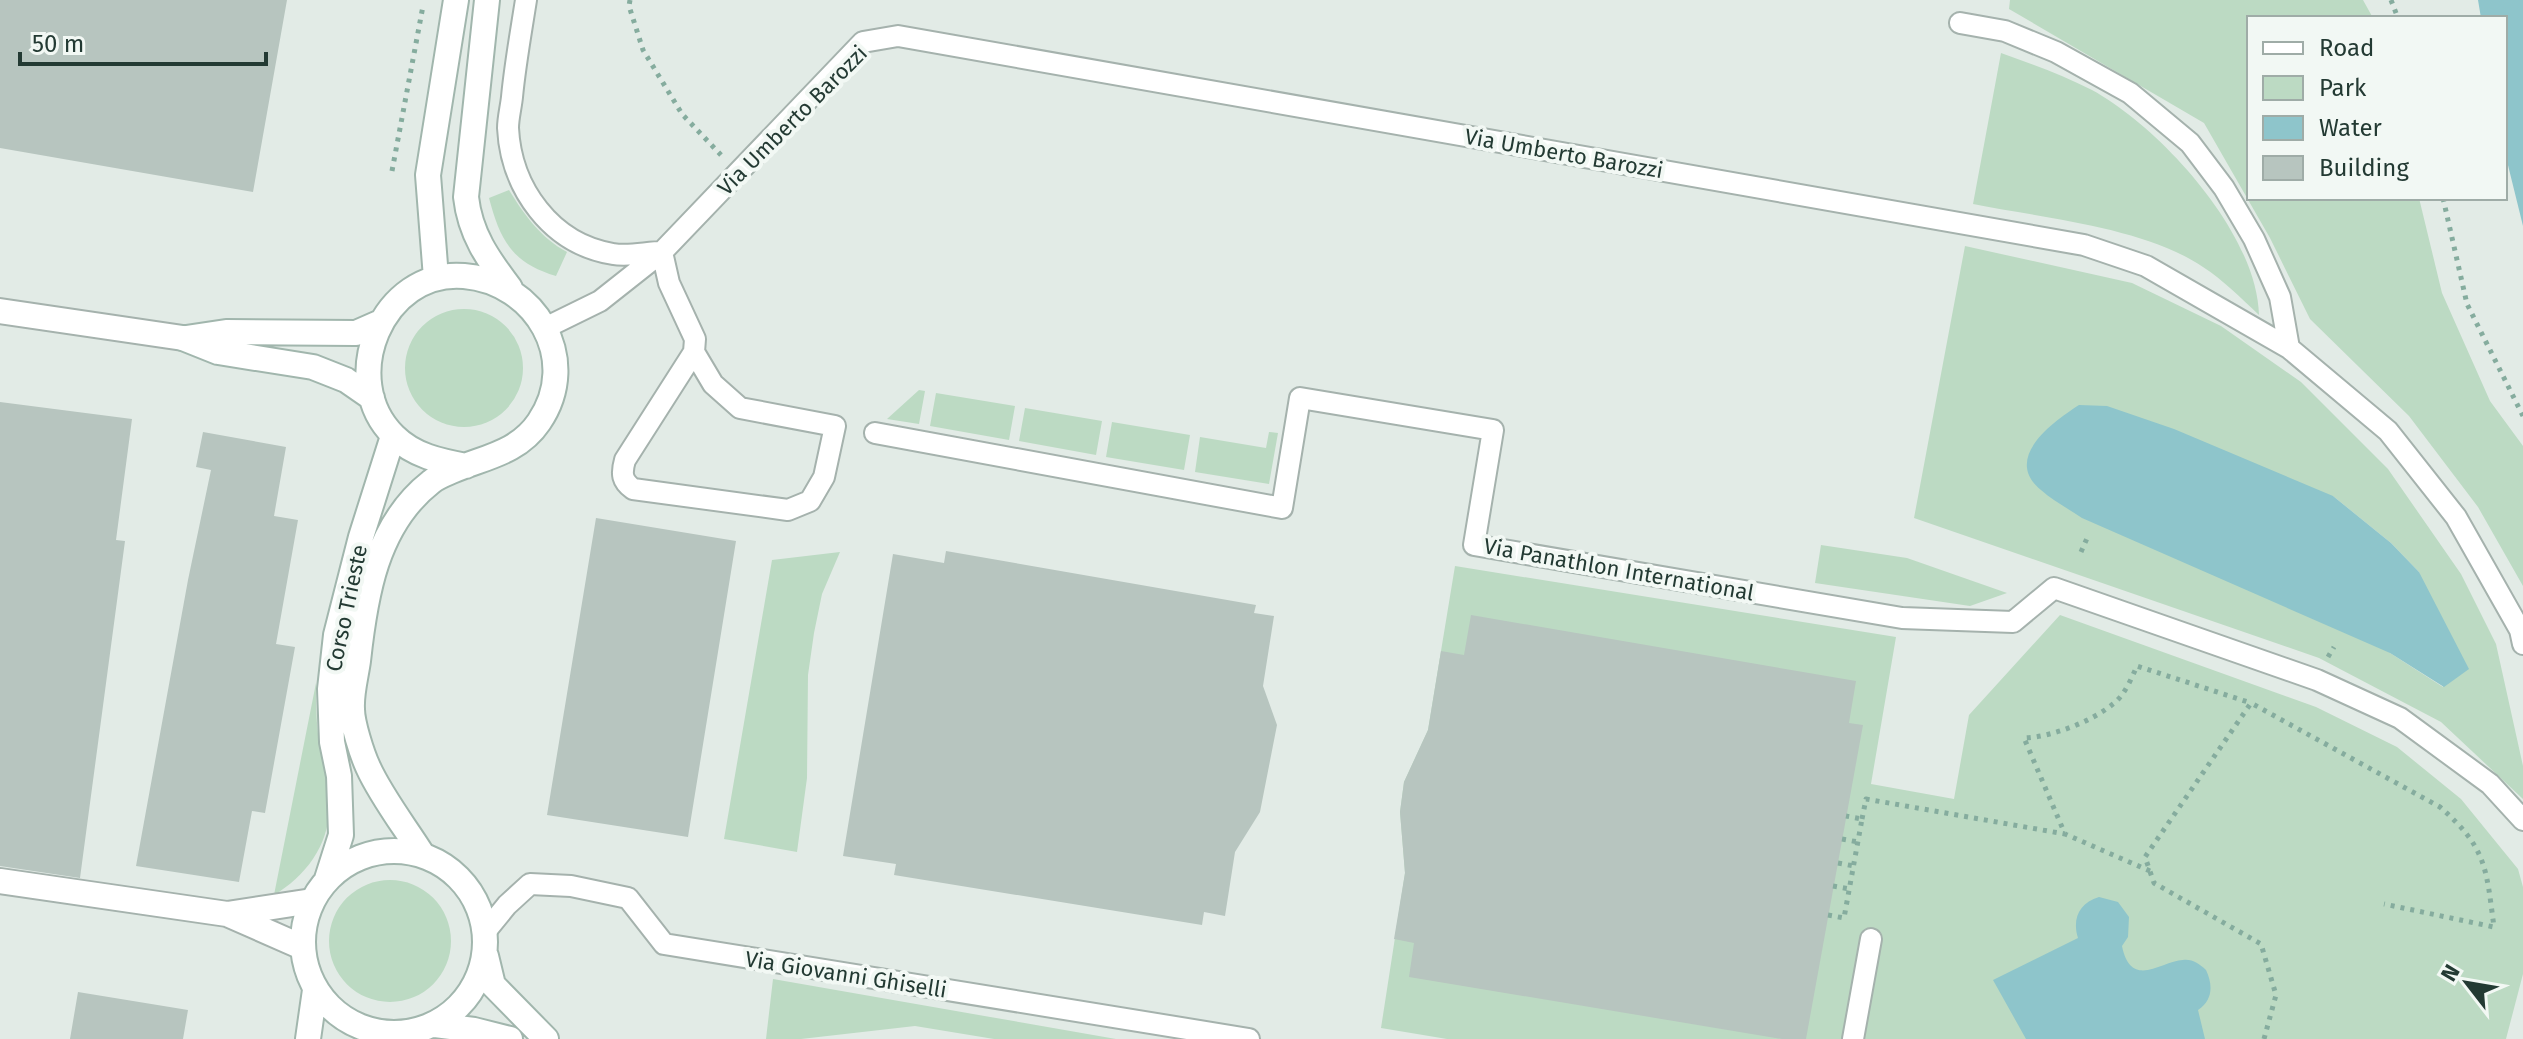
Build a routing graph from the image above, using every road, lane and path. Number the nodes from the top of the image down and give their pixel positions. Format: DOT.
graph roads {
  1 [pos="424,0"];
  2 [pos="456,0"];
  3 [pos="487,0"];
  4 [pos="526,0"];
  5 [pos="630,0"];
  6 [pos="1960,23"];
  7 [pos="392,171"];
  8 [pos="738,173"];
  9 [pos="2443,200"];
  10 [pos="662,252"];
  11 [pos="436,278"];
  12 [pos="511,289"];
  13 [pos="0,311"];
  14 [pos="381,322"];
  15 [pos="545,328"];
  16 [pos="183,338"];
  17 [pos="2289,348"];
  18 [pos="694,352"];
  19 [pos="372,398"];
  20 [pos="2523,416"];
  21 [pos="875,433"];
  22 [pos="393,436"];
  23 [pos="466,466"];
  24 [pos="2088,536"];
  25 [pos="2081,552"];
  26 [pos="2523,644"];
  27 [pos="2251,703"];
  28 [pos="1846,816"];
  29 [pos="1862,819"];
  30 [pos="2523,820"];
  31 [pos="2065,834"];
  32 [pos="1842,839"];
  33 [pos="1858,842"];
  34 [pos="422,854"];
  35 [pos="1838,863"];
  36 [pos="1854,866"];
  37 [pos="2150,871"];
  38 [pos="327,879"];
  39 [pos="0,881"];
  40 [pos="1833,886"];
  41 [pos="1850,889"];
  42 [pos="312,901"];
  43 [pos="2384,904"];
  44 [pos="227,914"];
  45 [pos="1828,915"];
  46 [pos="1871,939"];
  47 [pos="485,943"];
  48 [pos="302,947"];
  49 [pos="315,990"];
  50 [pos="435,1025"];
  51 [pos="378,1036"];
  52 [pos="308,1039"];
  53 [pos="510,1039"];
  54 [pos="546,1039"];
  55 [pos="1249,1039"];
  56 [pos="1853,1039"];
  57 [pos="2265,1039"];
  1 -- 7 [label="path"];
  2 -- 11 [label="main road"];
  3 -- 12 [label="main road"];
  4 -- 10 [label="lane"];
  5 -- 8 [label="path"];
  6 -- 17 [label="lane"];
  8 -- 10 [label="lane, Via Umberto Barozzi"];
  8 -- 17 [label="lane, Via Umberto Barozzi"];
  9 -- 20 [label="path"];
  10 -- 15 [label="lane, Via Umberto Barozzi"];
  10 -- 18 [label="lane"];
  11 -- 12 [label="main road"];
  11 -- 14 [label="main road"];
  12 -- 15 [label="main road"];
  13 -- 16 [label="main road"];
  14 -- 16 [label="main road"];
  14 -- 19 [label="main road"];
  15 -- 23 [label="main road"];
  16 -- 19 [label="main road"];
  17 -- 26 [label="lane, Via Umberto Barozzi"];
  18 -- 18 [label="lane"];
  19 -- 22 [label="main road"];
  21 -- 30 [label="lane, Via Panathlon International"];
  22 -- 23 [label="main road"];
  22 -- 38 [label="main road, Corso Trieste"];
  23 -- 34 [label="main road, Corso Trieste"];
  24 -- 25 [label="path"];
  27 -- 31 [label="path"];
  27 -- 37 [label="path"];
  27 -- 43 [label="path"];
  28 -- 29 [label="path"];
  29 -- 31 [label="path"];
  29 -- 33 [label="path"];
  31 -- 37 [label="path"];
  32 -- 33 [label="path"];
  33 -- 36 [label="path"];
  34 -- 38 [label="main road"];
  34 -- 47 [label="main road"];
  35 -- 36 [label="path"];
  36 -- 41 [label="path"];
  37 -- 57 [label="path"];
  38 -- 42 [label="main road"];
  39 -- 44 [label="main road"];
  40 -- 41 [label="path"];
  41 -- 45 [label="path"];
  42 -- 44 [label="main road"];
  42 -- 48 [label="main road"];
  44 -- 48 [label="main road"];
  46 -- 56 [label="lane"];
  47 -- 50 [label="main road"];
  47 -- 54 [label="main road"];
  47 -- 55 [label="lane, Via Giovanni Ghiselli"];
  48 -- 49 [label="main road"];
  49 -- 51 [label="main road"];
  49 -- 52 [label="main road"];
  50 -- 51 [label="main road"];
  50 -- 53 [label="main road"];
}
